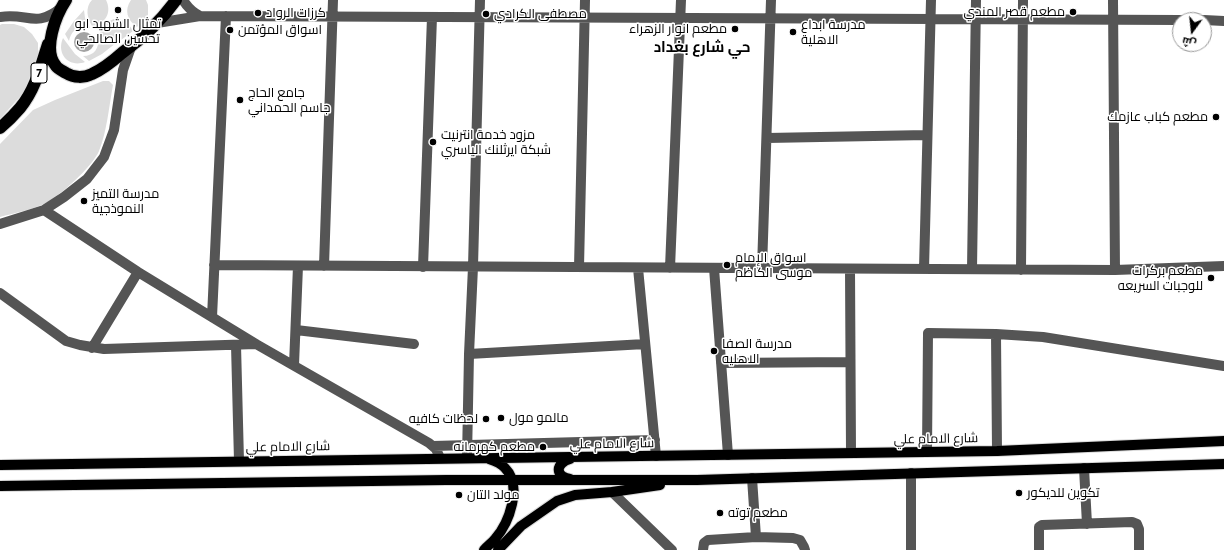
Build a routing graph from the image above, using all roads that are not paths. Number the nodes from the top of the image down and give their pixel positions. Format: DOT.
graph roads {
  1 [pos="176,0"];
  2 [pos="183,0"];
  3 [pos="333,0"];
  4 [pos="480,0"];
  5 [pos="584,0"];
  6 [pos="681,0"];
  7 [pos="771,0"];
  8 [pos="931,0"];
  9 [pos="976,0"];
  10 [pos="1023,0"];
  11 [pos="1113,0"];
  12 [pos="63,4"];
  13 [pos="200,16"];
  14 [pos="226,16"];
  15 [pos="0,17"];
  16 [pos="332,17"];
  17 [pos="432,17"];
  18 [pos="479,17"];
  19 [pos="584,18"];
  20 [pos="681,18"];
  21 [pos="770,18"];
  22 [pos="930,19"];
  23 [pos="975,19"];
  24 [pos="1023,19"];
  25 [pos="1113,20"];
  26 [pos="1172,20"];
  27 [pos="1212,20"];
  28 [pos="1224,21"];
  29 [pos="157,23"];
  30 [pos="51,36"];
  31 [pos="131,47"];
  32 [pos="0,128"];
  33 [pos="927,134"];
  34 [pos="767,138"];
  35 [pos="44,210"];
  36 [pos="0,224"];
  37 [pos="214,266"];
  38 [pos="298,266"];
  39 [pos="324,266"];
  40 [pos="1224,266"];
  41 [pos="423,267"];
  42 [pos="473,267"];
  43 [pos="579,267"];
  44 [pos="638,268"];
  45 [pos="670,268"];
  46 [pos="714,268"];
  47 [pos="762,268"];
  48 [pos="850,269"];
  49 [pos="924,269"];
  50 [pos="972,269"];
  51 [pos="1021,270"];
  52 [pos="1115,270"];
  53 [pos="138,272"];
  54 [pos="0,293"];
  55 [pos="212,317"];
  56 [pos="296,330"];
  57 [pos="996,334"];
  58 [pos="256,344"];
  59 [pos="414,344"];
  60 [pos="645,344"];
  61 [pos="236,345"];
  62 [pos="92,348"];
  63 [pos="469,354"];
  64 [pos="850,362"];
  65 [pos="721,363"];
  66 [pos="294,365"];
  67 [pos="1224,366"];
  68 [pos="655,440"];
  69 [pos="1224,441"];
  70 [pos="468,445"];
  71 [pos="433,446"];
  72 [pos="997,451"];
  73 [pos="927,452"];
  74 [pos="851,453"];
  75 [pos="728,455"];
  76 [pos="656,456"];
  77 [pos="574,457"];
  78 [pos="440,458"];
  79 [pos="468,458"];
  80 [pos="487,458"];
  81 [pos="239,461"];
  82 [pos="1224,464"];
  83 [pos="0,465"];
  84 [pos="1084,468"];
  85 [pos="911,473"];
  86 [pos="752,478"];
  87 [pos="512,480"];
  88 [pos="573,480"];
  89 [pos="697,480"];
  90 [pos="0,486"];
  91 [pos="612,492"];
  92 [pos="1087,524"];
  93 [pos="756,537"];
  94 [pos="484,550"];
  95 [pos="498,550"];
  96 [pos="672,550"];
  97 [pos="702,550"];
  98 [pos="805,550"];
  99 [pos="911,550"];
  100 [pos="1039,550"];
  101 [pos="1139,550"];
  1 -- 29 [label="highway, 7"];
  2 -- 13 [label="street"];
  3 -- 16 [label="street"];
  4 -- 18 [label="street"];
  5 -- 19 [label="street"];
  6 -- 20 [label="street"];
  7 -- 21 [label="street"];
  8 -- 22 [label="street"];
  9 -- 23 [label="street"];
  10 -- 24 [label="street"];
  11 -- 25 [label="street"];
  12 -- 15 [label="street"];
  12 -- 30 [label="highway, 7"];
  13 -- 14 [label="street"];
  13 -- 29 [label="street"];
  14 -- 16 [label="street"];
  14 -- 37 [label="street"];
  16 -- 17 [label="street"];
  16 -- 39 [label="street"];
  17 -- 18 [label="street"];
  17 -- 41 [label="street"];
  18 -- 19 [label="street"];
  18 -- 42 [label="street"];
  19 -- 20 [label="street"];
  19 -- 43 [label="street"];
  20 -- 21 [label="street"];
  20 -- 45 [label="street"];
  21 -- 22 [label="street"];
  21 -- 34 [label="street"];
  22 -- 23 [label="street"];
  22 -- 33 [label="street"];
  23 -- 24 [label="street"];
  23 -- 50 [label="street"];
  24 -- 25 [label="street"];
  24 -- 51 [label="street"];
  25 -- 26 [label="street"];
  25 -- 52 [label="street"];
  27 -- 28 [label="street"];
  29 -- 31 [label="highway, 7"];
  30 -- 31 [label="highway, 7"];
  30 -- 32 [label="highway, 7"];
  31 -- 35 [label="street"];
  33 -- 34 [label="street"];
  33 -- 49 [label="street"];
  34 -- 47 [label="street"];
  35 -- 36 [label="street"];
  35 -- 53 [label="street"];
  37 -- 38 [label="street"];
  37 -- 55 [label="street"];
  38 -- 39 [label="street"];
  38 -- 56 [label="street"];
  39 -- 41 [label="street"];
  40 -- 52 [label="street"];
  41 -- 42 [label="street"];
  42 -- 43 [label="street"];
  42 -- 63 [label="street"];
  43 -- 44 [label="street"];
  44 -- 45 [label="street"];
  44 -- 60 [label="street"];
  45 -- 46 [label="street"];
  46 -- 47 [label="street"];
  46 -- 65 [label="street"];
  47 -- 48 [label="street"];
  48 -- 49 [label="street"];
  48 -- 64 [label="street"];
  49 -- 50 [label="street"];
  50 -- 51 [label="street"];
  51 -- 52 [label="street"];
  53 -- 55 [label="street"];
  53 -- 62 [label="street"];
  54 -- 62 [label="street"];
  55 -- 58 [label="street"];
  56 -- 59 [label="street"];
  56 -- 66 [label="street"];
  57 -- 67 [label="street"];
  57 -- 72 [label="street"];
  57 -- 73 [label="street"];
  58 -- 61 [label="street"];
  58 -- 66 [label="street"];
  60 -- 63 [label="street"];
  60 -- 68 [label="street"];
  61 -- 62 [label="street"];
  61 -- 81 [label="street"];
  63 -- 70 [label="street"];
  64 -- 65 [label="street"];
  64 -- 74 [label="street"];
  65 -- 75 [label="street"];
  66 -- 71 [label="street"];
  68 -- 70 [label="street"];
  68 -- 76 [label="street"];
  69 -- 72 [label="main road, شارع الامام علي"];
  70 -- 71 [label="street"];
  70 -- 79 [label="street"];
  71 -- 78 [label="street"];
  72 -- 73 [label="main road, شارع الامام علي"];
  73 -- 74 [label="main road, شارع الامام علي"];
  74 -- 75 [label="main road, شارع الامام علي"];
  75 -- 76 [label="main road, شارع الامام علي"];
  76 -- 77 [label="main road, شارع الامام علي"];
  77 -- 80 [label="main road, شارع الامام علي"];
  77 -- 88 [label="main road"];
  78 -- 79 [label="main road, شارع الامام علي"];
  78 -- 81 [label="main road, شارع الامام علي"];
  79 -- 80 [label="main road, شارع الامام علي"];
  80 -- 87 [label="main road"];
  81 -- 83 [label="main road, شارع الامام علي"];
  82 -- 84 [label="main road"];
  84 -- 85 [label="main road"];
  84 -- 92 [label="street"];
  85 -- 86 [label="main road"];
  85 -- 99 [label="street"];
  86 -- 89 [label="main road"];
  86 -- 93 [label="street"];
  87 -- 88 [label="main road"];
  87 -- 90 [label="main road"];
  87 -- 94 [label="main road"];
  88 -- 89 [label="main road"];
  89 -- 91 [label="main road"];
  91 -- 95 [label="main road"];
  91 -- 96 [label="street"];
  92 -- 100 [label="street"];
  92 -- 101 [label="street"];
  93 -- 97 [label="street"];
  93 -- 98 [label="street"];
}
